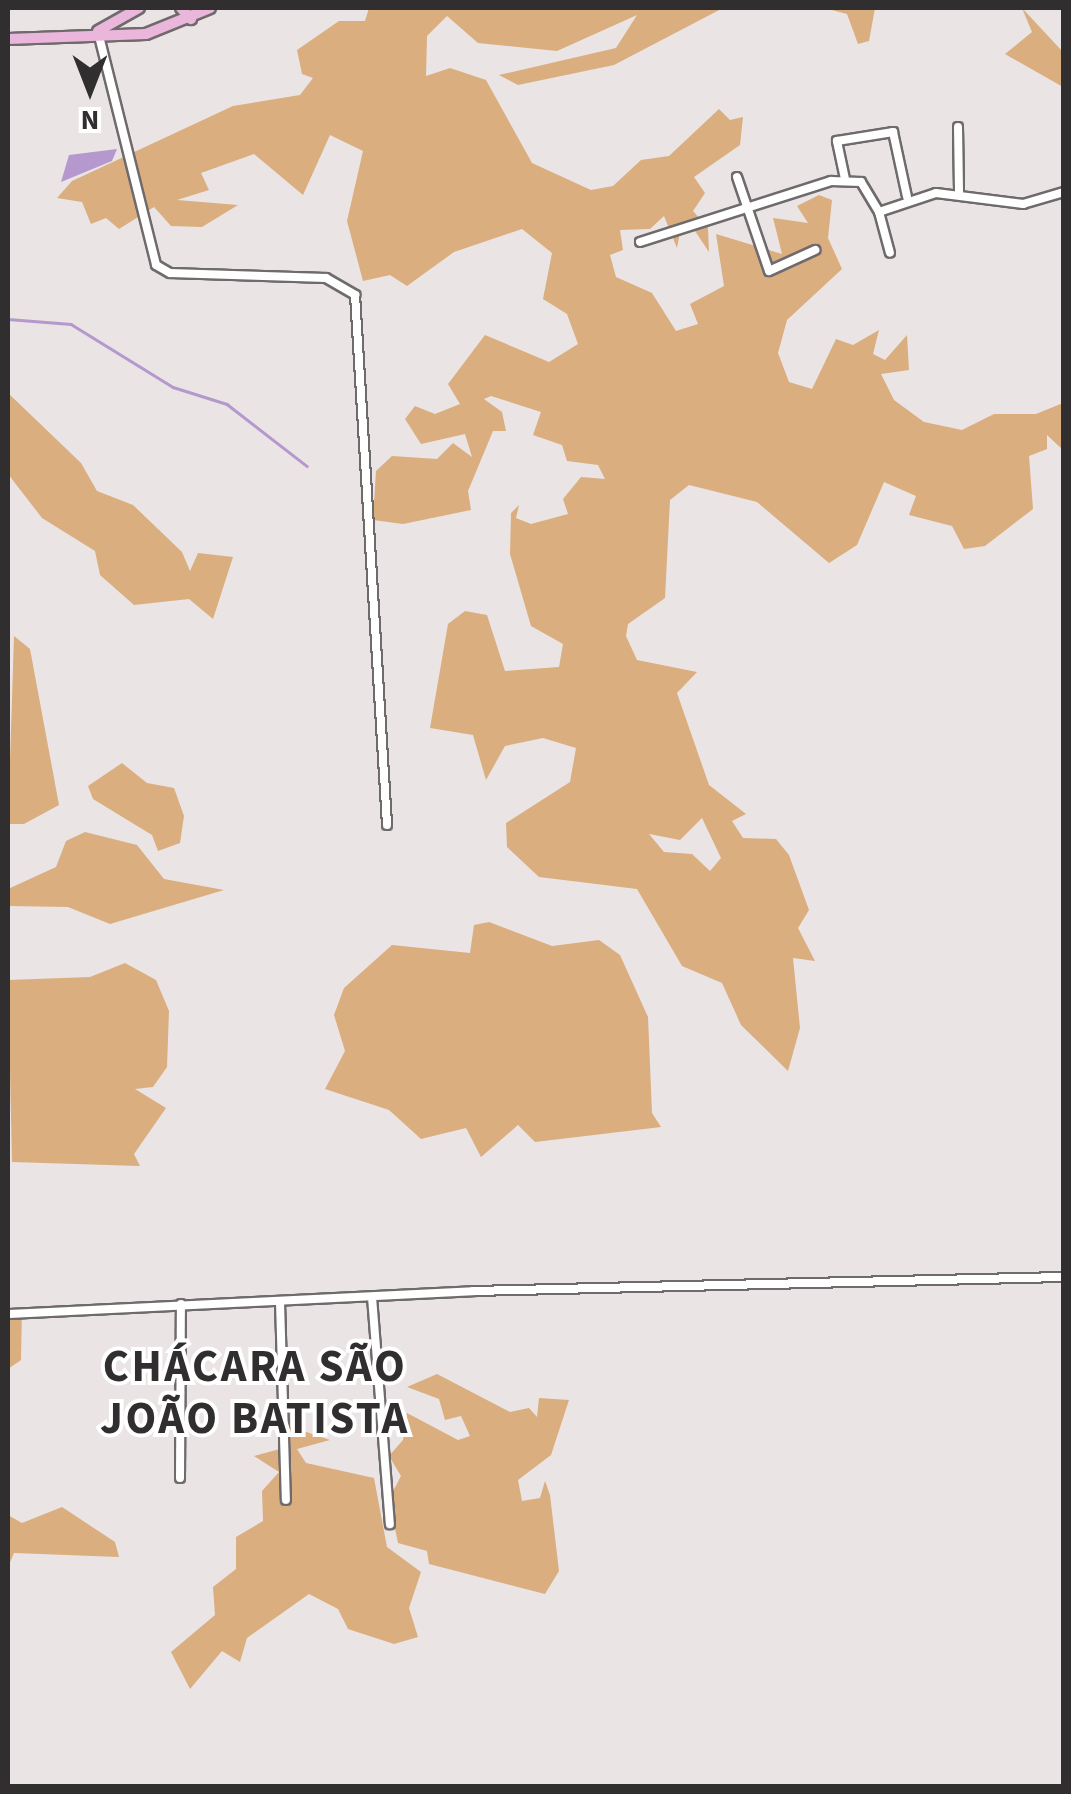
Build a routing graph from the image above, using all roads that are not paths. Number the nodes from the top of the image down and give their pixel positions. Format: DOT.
graph roads {
  1 [pos="139,8"];
  2 [pos="181,8"];
  3 [pos="210,8"];
  4 [pos="191,20"];
  5 [pos="98,32"];
  6 [pos="8,39"];
  7 [pos="958,126"];
  8 [pos="737,177"];
  9 [pos="844,180"];
  10 [pos="1064,192"];
  11 [pos="960,193"];
  12 [pos="908,197"];
  13 [pos="746,211"];
  14 [pos="879,212"];
  15 [pos="640,242"];
  16 [pos="815,250"];
  17 [pos="890,253"];
  18 [pos="387,824"];
  19 [pos="1064,1277"];
  20 [pos="372,1297"];
  21 [pos="280,1302"];
  22 [pos="181,1304"];
  23 [pos="8,1314"];
  24 [pos="180,1478"];
  25 [pos="286,1500"];
  26 [pos="390,1524"];
  1 -- 5 [label="main road"];
  2 -- 4 [label="main road"];
  3 -- 4 [label="main road"];
  4 -- 5 [label="main road"];
  5 -- 6 [label="main road"];
  5 -- 18 [label="street"];
  7 -- 11 [label="street"];
  8 -- 13 [label="street"];
  9 -- 12 [label="street"];
  9 -- 13 [label="street"];
  9 -- 14 [label="street"];
  10 -- 11 [label="street"];
  11 -- 12 [label="street"];
  12 -- 14 [label="street"];
  13 -- 15 [label="street"];
  13 -- 16 [label="street"];
  14 -- 17 [label="street"];
  19 -- 20 [label="street"];
  20 -- 21 [label="street"];
  20 -- 26 [label="street"];
  21 -- 22 [label="street"];
  21 -- 25 [label="street"];
  22 -- 23 [label="street"];
  22 -- 24 [label="street"];
}
